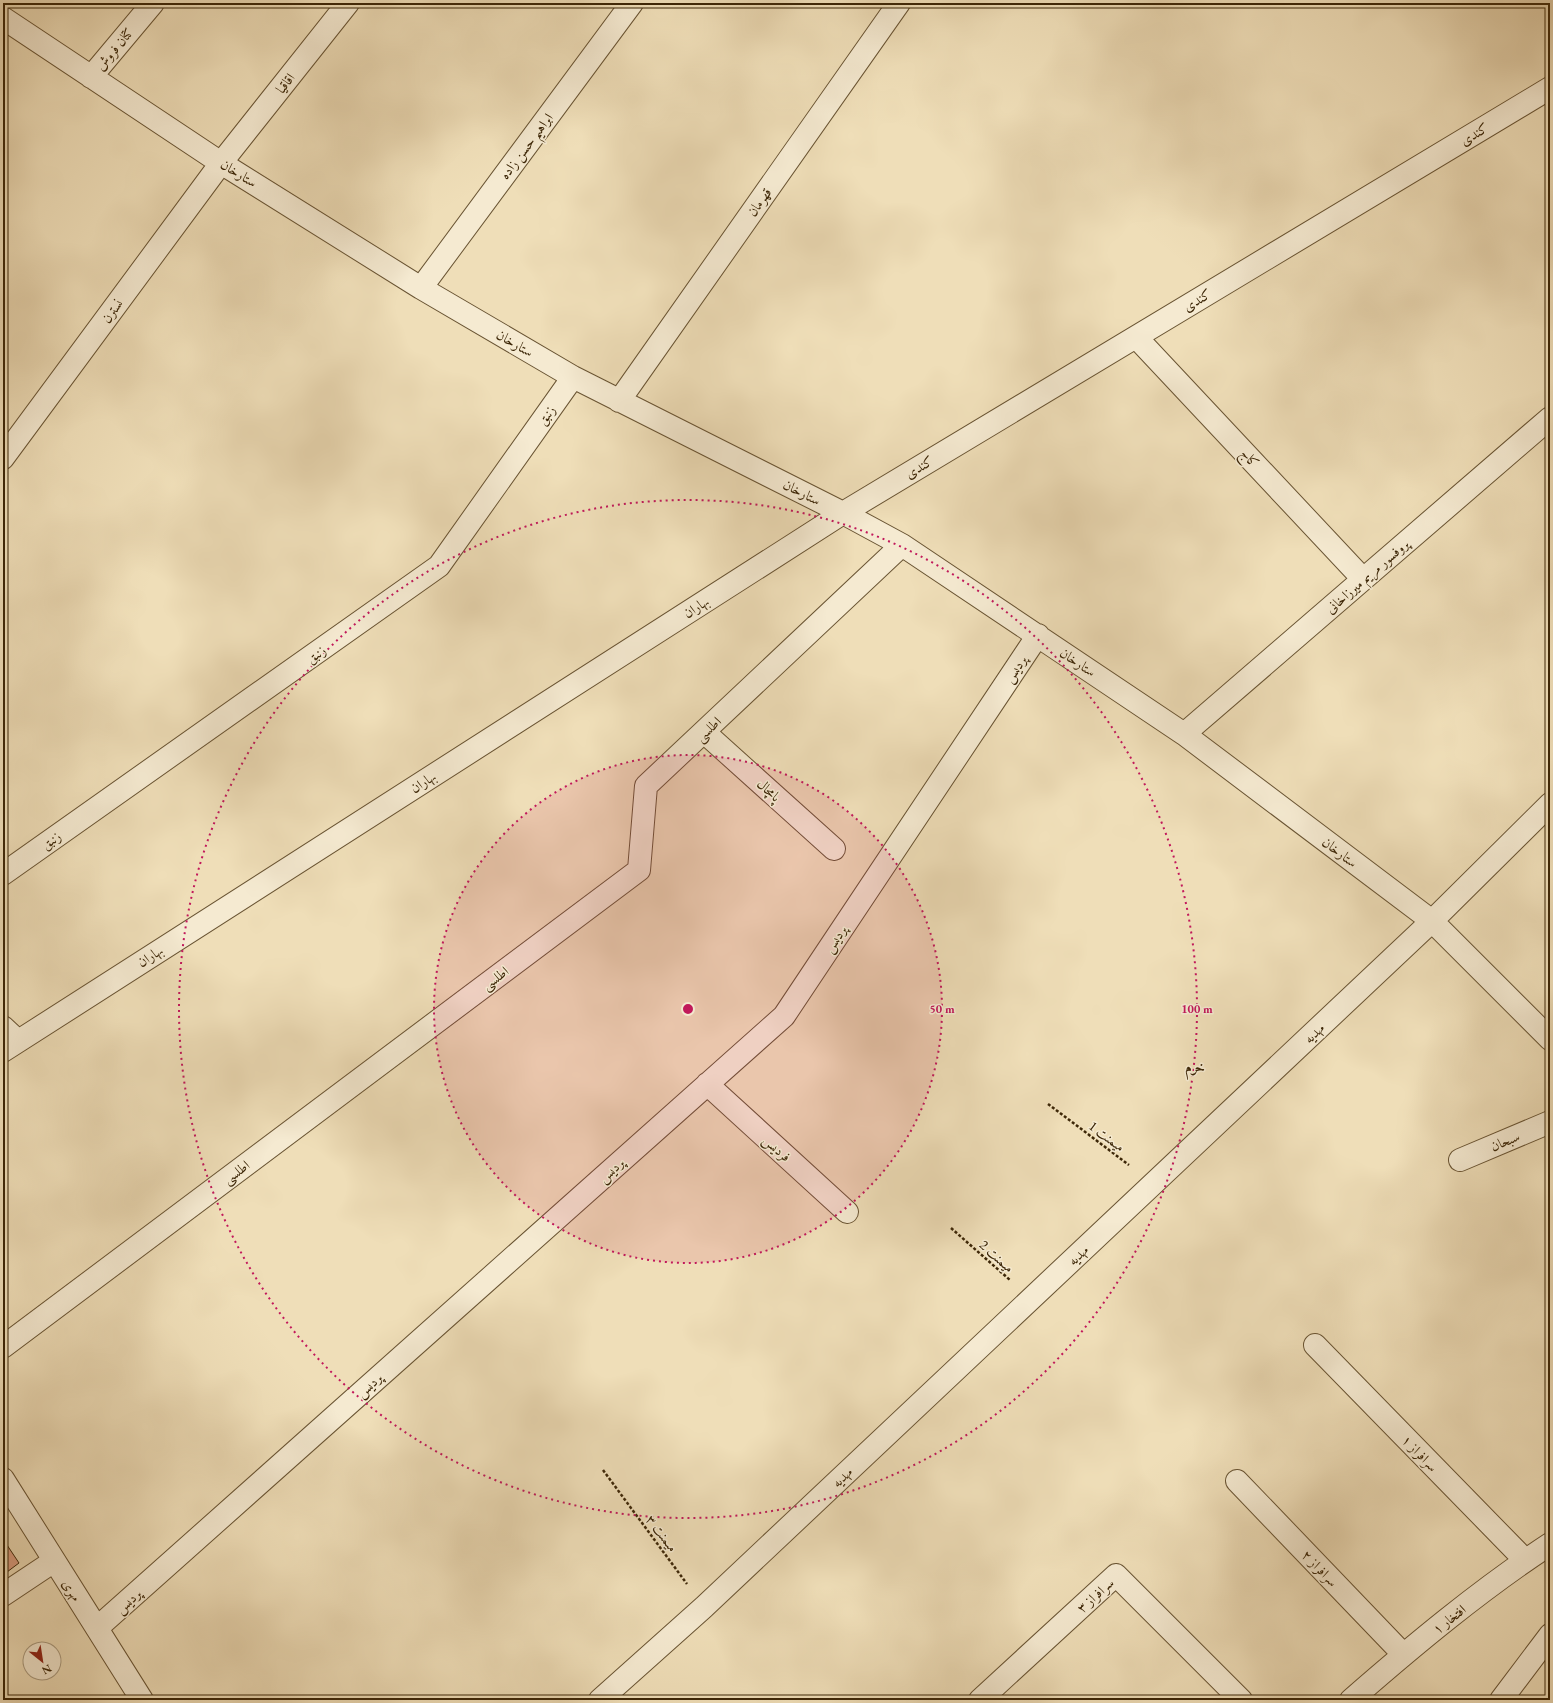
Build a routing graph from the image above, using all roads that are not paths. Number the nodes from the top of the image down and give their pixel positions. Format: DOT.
graph roads {
  1 [pos="153,3"];
  2 [pos="348,3"];
  3 [pos="632,3"];
  4 [pos="899,3"];
  5 [pos="3,18"];
  6 [pos="91,77"];
  7 [pos="1550,88"];
  8 [pos="222,163"];
  9 [pos="421,288"];
  10 [pos="1136,337"];
  11 [pos="573,377"];
  12 [pos="620,401"];
  13 [pos="1550,418"];
  14 [pos="5,452"];
  15 [pos="843,513"];
  16 [pos="902,545"];
  17 [pos="1363,580"];
  18 [pos="1038,635"];
  19 [pos="704,732"];
  20 [pos="1184,734"];
  21 [pos="1550,804"];
  22 [pos="834,848"];
  23 [pos="3,874"];
  24 [pos="1432,921"];
  25 [pos="1550,1039"];
  26 [pos="8,1040"];
  27 [pos="707,1084"];
  28 [pos="1550,1122"];
  29 [pos="1460,1160"];
  30 [pos="847,1212"];
  31 [pos="1315,1345"];
  32 [pos="3,1347"];
  33 [pos="3,1479"];
  34 [pos="1237,1481"];
  35 [pos="1550,1544"];
  36 [pos="1525,1560"];
  37 [pos="54,1561"];
  38 [pos="3,1595"];
  39 [pos="97,1628"];
  40 [pos="1550,1635"];
  41 [pos="1404,1654"];
  42 [pos="142,1700"];
  43 [pos="600,1700"];
  44 [pos="980,1700"];
  45 [pos="1241,1700"];
  46 [pos="1351,1700"];
  47 [pos="1501,1700"];
  1 -- 6 [label="street, کتان فروش"];
  2 -- 8 [label="street, اقاقیا"];
  3 -- 9 [label="street, ابراهیم حسن زاده"];
  4 -- 12 [label="street, قهرمان"];
  5 -- 6 [label="street, ستارخان"];
  6 -- 8 [label="street, ستارخان"];
  7 -- 10 [label="street, کندی"];
  8 -- 9 [label="street, ستارخان"];
  8 -- 14 [label="street, نسترن"];
  9 -- 11 [label="street, ستارخان"];
  10 -- 15 [label="street, کندی"];
  10 -- 17 [label="street, کاج"];
  11 -- 12 [label="street, ستارخان"];
  11 -- 23 [label="street, زنبق"];
  12 -- 15 [label="street, ستارخان"];
  13 -- 17 [label="street, پروفسور مریم میرزاخانی"];
  15 -- 16 [label="street, ستارخان"];
  15 -- 26 [label="street, بهاران"];
  16 -- 18 [label="street, ستارخان"];
  16 -- 19 [label="street, اطلسی"];
  17 -- 20 [label="street, پروفسور مریم میرزاخانی"];
  18 -- 20 [label="street, ستارخان"];
  18 -- 27 [label="street, پردیس"];
  19 -- 22 [label="street, پامچال"];
  19 -- 32 [label="street, اطلسی"];
  20 -- 24 [label="street, ستارخان"];
  21 -- 24 [label="street, مهدیه"];
  24 -- 25 [label="street, ستارخان"];
  24 -- 43 [label="street, مهدیه"];
  27 -- 30 [label="street, فردیس"];
  27 -- 39 [label="street, پردیس"];
  28 -- 29 [label="street, سبحان"];
  31 -- 36 [label="street, سرافراز ۱"];
  33 -- 37 [label="street, مهری"];
  34 -- 41 [label="street, سرافراز ۲"];
  35 -- 36 [label="street, افتخار ۱"];
  36 -- 41 [label="street, افتخار ۱"];
  37 -- 38 [label="street"];
  37 -- 39 [label="street, مهری"];
  39 -- 42 [label="street, مهری"];
  40 -- 47 [label="street"];
  41 -- 46 [label="street, افتخار ۱"];
  44 -- 45 [label="street, سرافراز ۳"];
}
